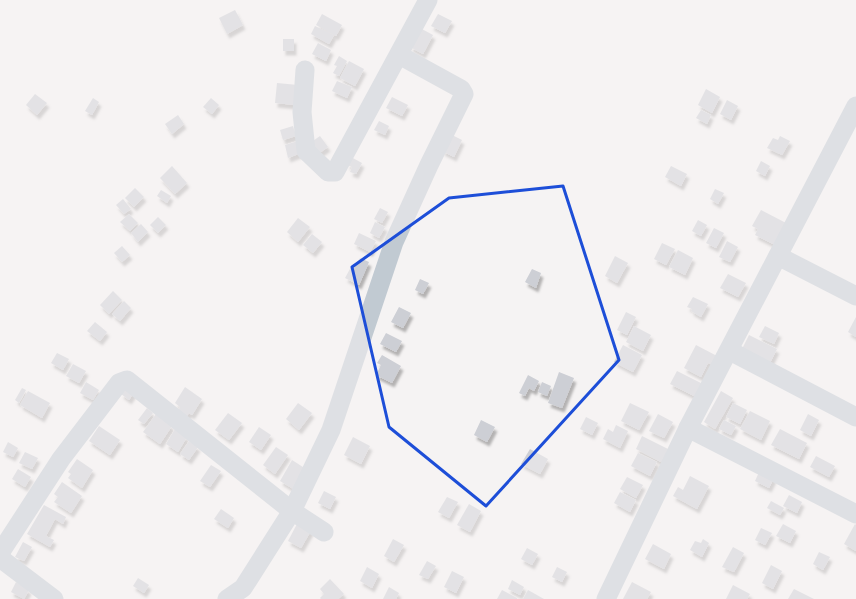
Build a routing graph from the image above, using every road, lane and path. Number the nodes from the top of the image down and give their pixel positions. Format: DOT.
graph roads {
  1 [pos="428,0"];
  2 [pos="399,55"];
  3 [pos="305,70"];
  4 [pos="856,106"];
  5 [pos="778,256"];
  6 [pos="856,296"];
  7 [pos="730,351"];
  8 [pos="856,417"];
  9 [pos="688,428"];
  10 [pos="292,511"];
  11 [pos="856,514"];
  12 [pos="324,532"];
  13 [pos="0,552"];
  14 [pos="0,558"];
  15 [pos="54,599"];
  16 [pos="227,599"];
  17 [pos="606,599"];
  1 -- 2 [label="street"];
  2 -- 3 [label="street"];
  2 -- 10 [label="street"];
  4 -- 5 [label="street"];
  5 -- 6 [label="street"];
  5 -- 7 [label="street"];
  7 -- 8 [label="street"];
  7 -- 9 [label="street"];
  9 -- 11 [label="street"];
  9 -- 17 [label="street"];
  10 -- 12 [label="street"];
  10 -- 13 [label="street"];
  10 -- 16 [label="street"];
  14 -- 15 [label="street"];
}
